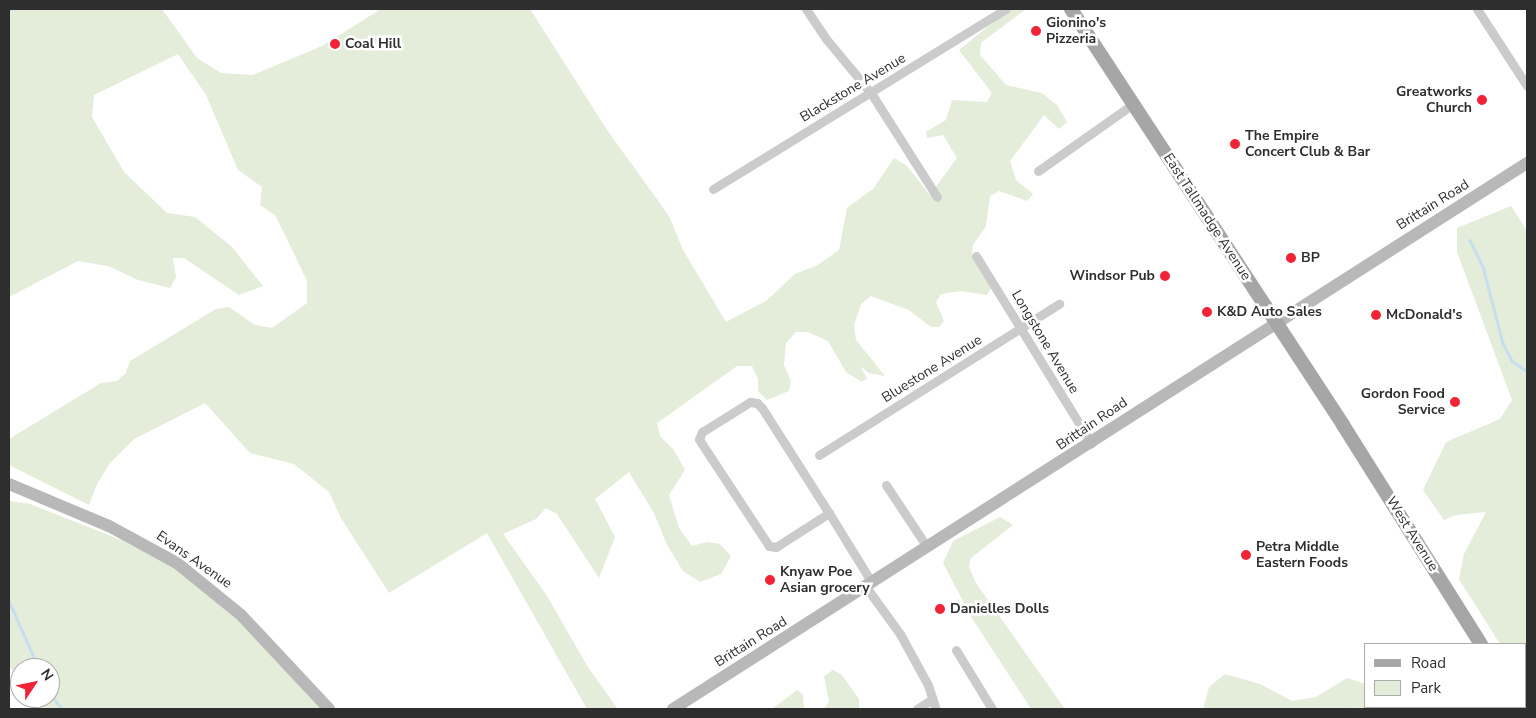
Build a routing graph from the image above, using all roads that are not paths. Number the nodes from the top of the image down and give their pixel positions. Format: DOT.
graph roads {
  1 [pos="806,9"];
  2 [pos="1006,9"];
  3 [pos="1071,9"];
  4 [pos="1477,9"];
  5 [pos="1527,86"];
  6 [pos="871,93"];
  7 [pos="1133,104"];
  8 [pos="1527,164"];
  9 [pos="1038,171"];
  10 [pos="713,189"];
  11 [pos="937,197"];
  12 [pos="976,256"];
  13 [pos="1058,304"];
  14 [pos="1275,322"];
  15 [pos="1020,328"];
  16 [pos="1343,425"];
  17 [pos="1091,443"];
  18 [pos="819,455"];
  19 [pos="9,484"];
  20 [pos="886,485"];
  21 [pos="828,513"];
  22 [pos="927,547"];
  23 [pos="869,585"];
  24 [pos="1480,643"];
  25 [pos="956,650"];
  26 [pos="931,700"];
  27 [pos="329,709"];
  28 [pos="673,709"];
  29 [pos="917,709"];
  30 [pos="936,709"];
  31 [pos="992,709"];
  1 -- 6 [label="street"];
  2 -- 6 [label="street, Blackstone Avenue"];
  3 -- 7 [label="main road, East Tallmadge Avenue"];
  4 -- 5 [label="street"];
  6 -- 10 [label="street, Blackstone Avenue"];
  6 -- 11 [label="street"];
  7 -- 9 [label="street"];
  7 -- 14 [label="main road, East Tallmadge Avenue"];
  8 -- 14 [label="main road, Brittain Road"];
  12 -- 15 [label="street, Longstone Avenue"];
  13 -- 15 [label="street, Bluestone Avenue"];
  14 -- 16 [label="main road, East Tallmadge Avenue"];
  14 -- 17 [label="main road, Brittain Road"];
  15 -- 17 [label="street, Longstone Avenue"];
  15 -- 18 [label="street, Bluestone Avenue"];
  16 -- 24 [label="main road, West Avenue"];
  17 -- 22 [label="main road, Brittain Road"];
  19 -- 27 [label="main road, Evans Avenue"];
  20 -- 22 [label="street"];
  21 -- 21 [label="street"];
  21 -- 23 [label="street"];
  22 -- 23 [label="main road, Brittain Road"];
  23 -- 26 [label="street"];
  23 -- 28 [label="main road, Brittain Road"];
  25 -- 31 [label="street"];
  26 -- 29 [label="street"];
  26 -- 30 [label="street"];
}
